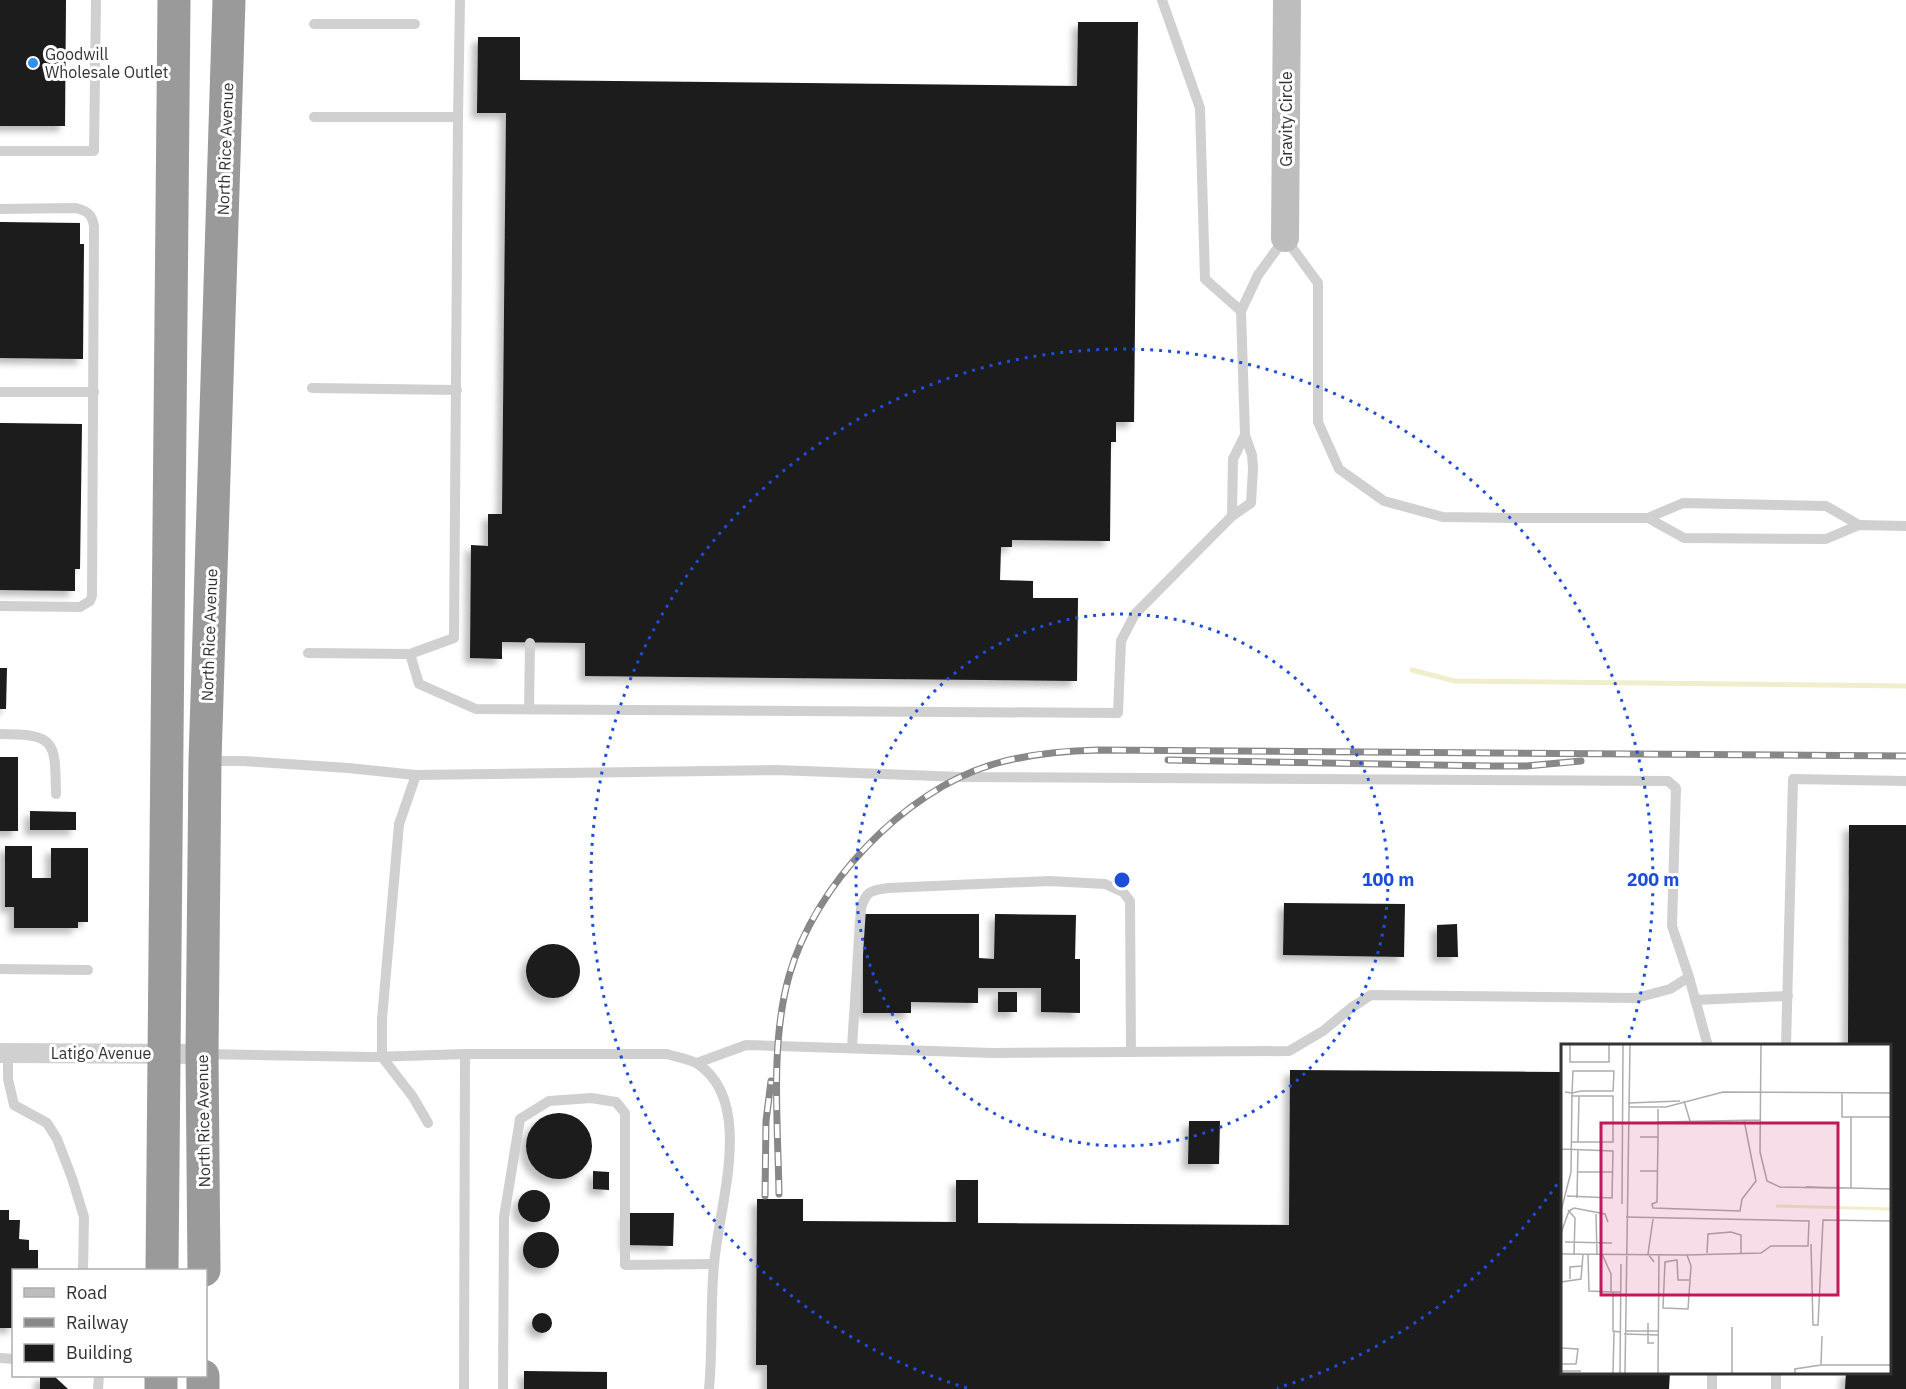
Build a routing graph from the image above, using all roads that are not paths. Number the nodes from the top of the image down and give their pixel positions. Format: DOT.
graph roads {
  1 [pos="96,0"];
  2 [pos="174,0"];
  3 [pos="230,0"];
  4 [pos="460,0"];
  5 [pos="1162,0"];
  6 [pos="1287,0"];
  7 [pos="314,24"];
  8 [pos="415,24"];
  9 [pos="314,117"];
  10 [pos="458,117"];
  11 [pos="0,151"];
  12 [pos="0,209"];
  13 [pos="1285,238"];
  14 [pos="1241,311"];
  15 [pos="312,388"];
  16 [pos="457,390"];
  17 [pos="0,392"];
  18 [pos="94,392"];
  19 [pos="1245,435"];
  20 [pos="1232,516"];
  21 [pos="1648,518"];
  22 [pos="1859,525"];
  23 [pos="1906,526"];
  24 [pos="0,606"];
  25 [pos="530,643"];
  26 [pos="308,653"];
  27 [pos="410,654"];
  28 [pos="529,709"];
  29 [pos="0,734"];
  30 [pos="205,761"];
  31 [pos="416,775"];
  32 [pos="1906,781"];
  33 [pos="56,794"];
  34 [pos="0,969"];
  35 [pos="88,970"];
  36 [pos="1689,977"];
  37 [pos="1788,996"];
  38 [pos="1695,1000"];
  39 [pos="1707,1044"];
  40 [pos="1786,1044"];
  41 [pos="852,1047"];
  42 [pos="1131,1051"];
  43 [pos="4,1053"];
  44 [pos="164,1053"];
  45 [pos="202,1054"];
  46 [pos="465,1054"];
  47 [pos="382,1057"];
  48 [pos="697,1063"];
  49 [pos="428,1123"];
  50 [pos="714,1264"];
  51 [pos="83,1269"];
  52 [pos="162,1269"];
  53 [pos="204,1269"];
  54 [pos="464,1389"];
  55 [pos="503,1389"];
  56 [pos="709,1389"];
  1 -- 11 [label="lane"];
  2 -- 44 [label="highway"];
  3 -- 30 [label="highway, North Rice Avenue"];
  4 -- 10 [label="lane"];
  5 -- 14 [label="lane"];
  6 -- 13 [label="street, Gravity Circle"];
  7 -- 8 [label="lane"];
  9 -- 10 [label="lane"];
  10 -- 16 [label="lane"];
  12 -- 18 [label="lane"];
  13 -- 14 [label="lane"];
  13 -- 21 [label="lane"];
  14 -- 19 [label="lane"];
  15 -- 16 [label="lane"];
  16 -- 27 [label="lane"];
  17 -- 18 [label="lane"];
  18 -- 24 [label="lane"];
  19 -- 20 [label="lane"];
  19 -- 20 [label="lane"];
  20 -- 28 [label="lane"];
  21 -- 22 [label="lane"];
  21 -- 22 [label="lane"];
  22 -- 23 [label="lane"];
  25 -- 28 [label="lane"];
  26 -- 27 [label="lane"];
  27 -- 28 [label="lane"];
  29 -- 33 [label="lane"];
  30 -- 31 [label="lane"];
  30 -- 45 [label="highway, North Rice Avenue"];
  31 -- 36 [label="lane"];
  31 -- 47 [label="lane"];
  32 -- 37 [label="lane"];
  34 -- 35 [label="lane"];
  36 -- 38 [label="lane"];
  36 -- 42 [label="lane"];
  37 -- 38 [label="lane"];
  37 -- 40 [label="lane"];
  38 -- 39 [label="lane"];
  41 -- 42 [label="lane"];
  41 -- 42 [label="lane"];
  41 -- 48 [label="lane"];
  43 -- 44 [label="street, Latigo Avenue"];
  43 -- 51 [label="lane"];
  44 -- 45 [label="street, Latigo Avenue"];
  44 -- 52 [label="highway"];
  45 -- 47 [label="lane"];
  45 -- 53 [label="highway, North Rice Avenue"];
  46 -- 47 [label="lane"];
  46 -- 48 [label="lane"];
  46 -- 54 [label="lane"];
  47 -- 49 [label="lane"];
  48 -- 50 [label="lane"];
  50 -- 55 [label="lane"];
  50 -- 56 [label="lane"];
}
